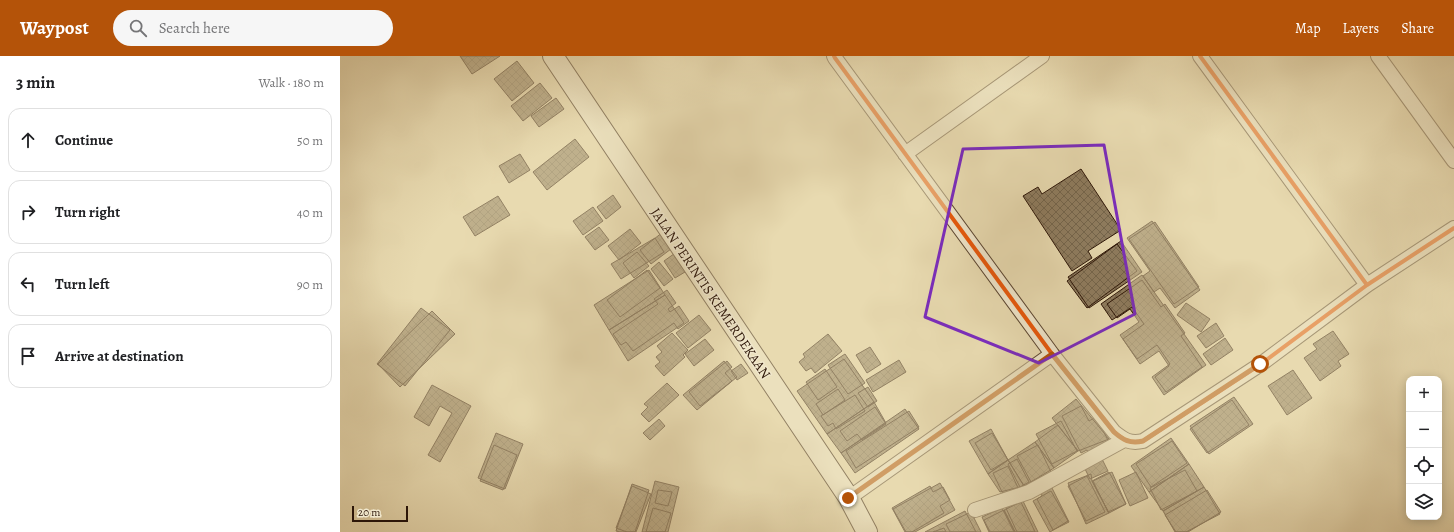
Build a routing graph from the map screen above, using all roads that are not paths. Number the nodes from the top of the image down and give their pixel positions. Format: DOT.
graph roads {
  1 [pos="553,56"];
  2 [pos="834,56"];
  3 [pos="1042,56"];
  4 [pos="1200,56"];
  5 [pos="1378,56"];
  6 [pos="905,154"];
  7 [pos="1454,161"];
  8 [pos="1454,228"];
  9 [pos="1367,285"];
  10 [pos="1052,354"];
  11 [pos="1124,440"];
  12 [pos="848,498"];
  13 [pos="975,510"];
  14 [pos="867,532"];
  1 -- 12 [label="main road, JALAN PERINTIS KEMERDEKAAN"];
  2 -- 6 [label="street"];
  3 -- 6 [label="street"];
  4 -- 9 [label="street"];
  5 -- 7 [label="street"];
  6 -- 10 [label="street"];
  8 -- 9 [label="street"];
  9 -- 11 [label="street"];
  10 -- 11 [label="street"];
  10 -- 12 [label="street"];
  11 -- 13 [label="street"];
  12 -- 14 [label="main road, JALAN PERINTIS KEMERDEKAAN"];
}
